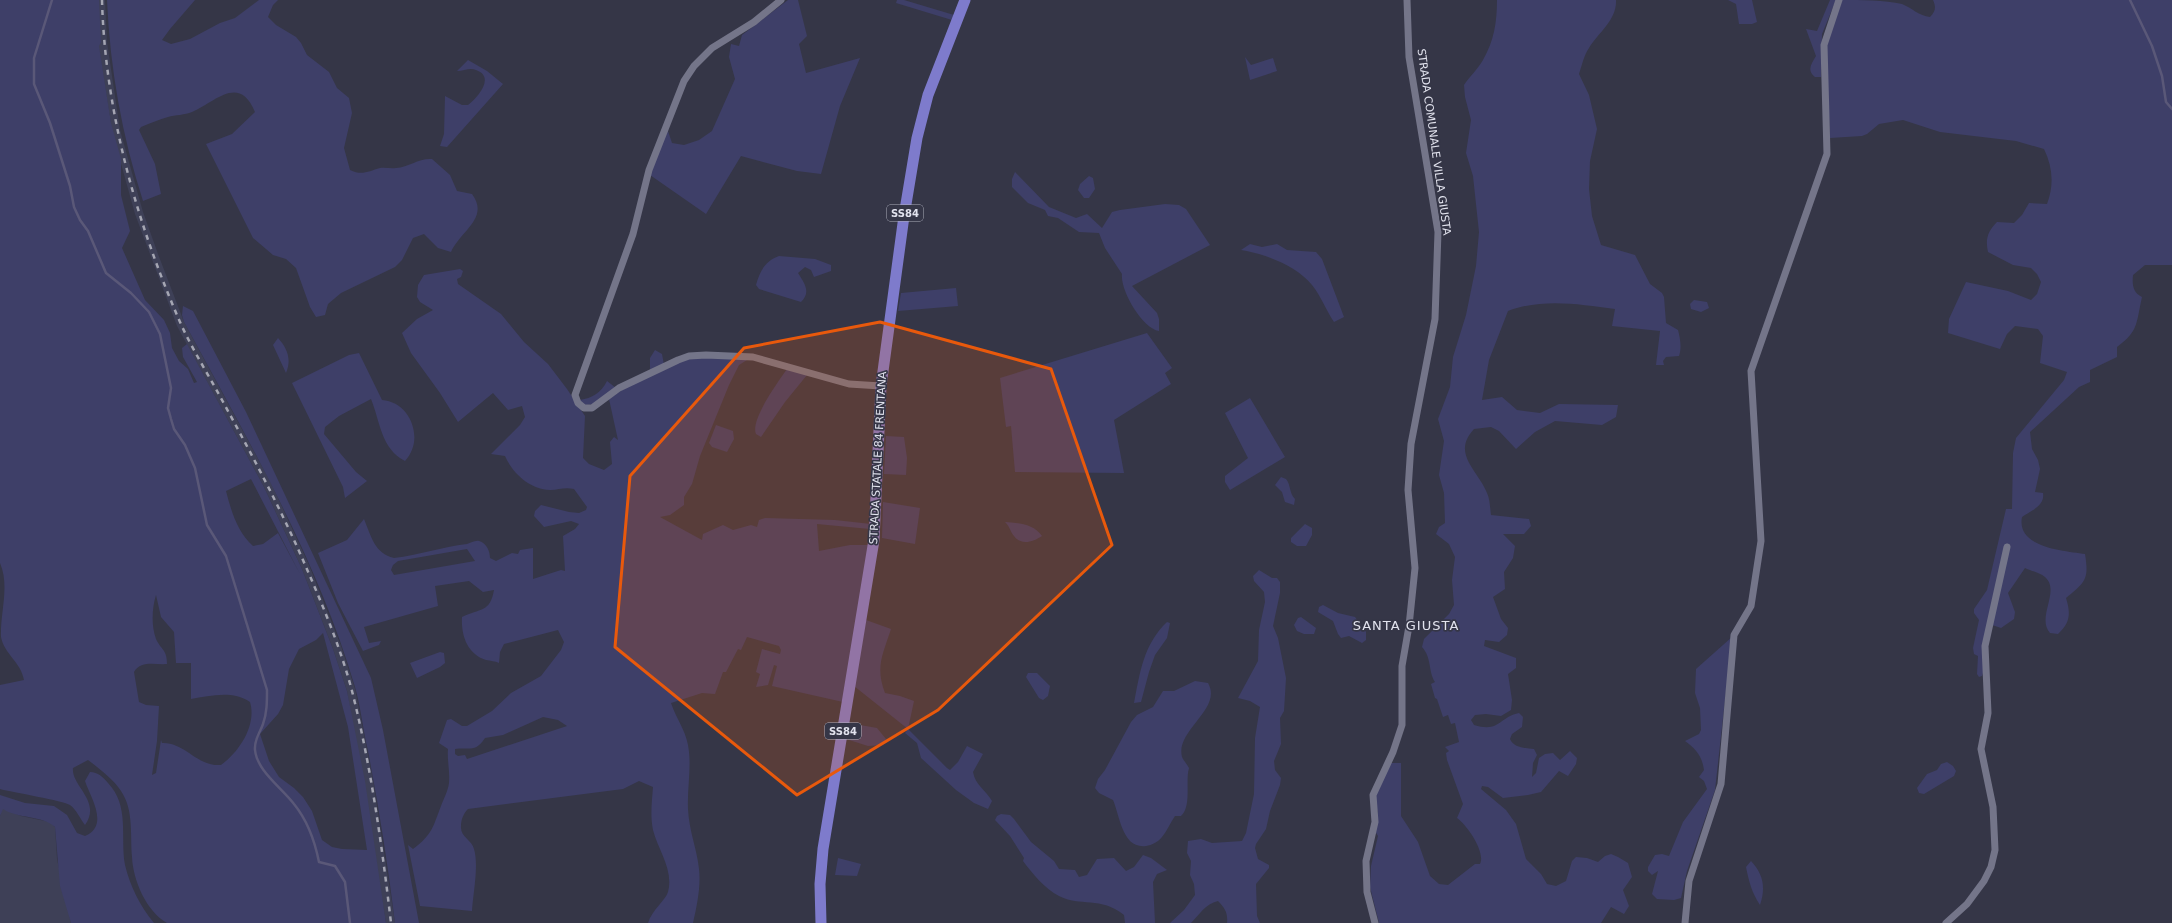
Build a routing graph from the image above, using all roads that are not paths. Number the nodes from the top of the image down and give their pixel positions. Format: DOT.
graph roads {
  1 [pos="781,0"];
  2 [pos="965,0"];
  3 [pos="1407,0"];
  4 [pos="1839,0"];
  5 [pos="881,386"];
  6 [pos="2007,547"];
  7 [pos="821,923"];
  8 [pos="1375,923"];
  9 [pos="1685,923"];
  10 [pos="1946,923"];
  1 -- 5 [label="street"];
  2 -- 5 [label="main road, STRADA STATALE 84 FRENTANA / SS84"];
  3 -- 8 [label="street, STRADA COMUNALE VILLA GIUSTA"];
  4 -- 9 [label="street"];
  5 -- 7 [label="main road, STRADA STATALE 84 FRENTANA / SS84"];
  6 -- 10 [label="street"];
}
